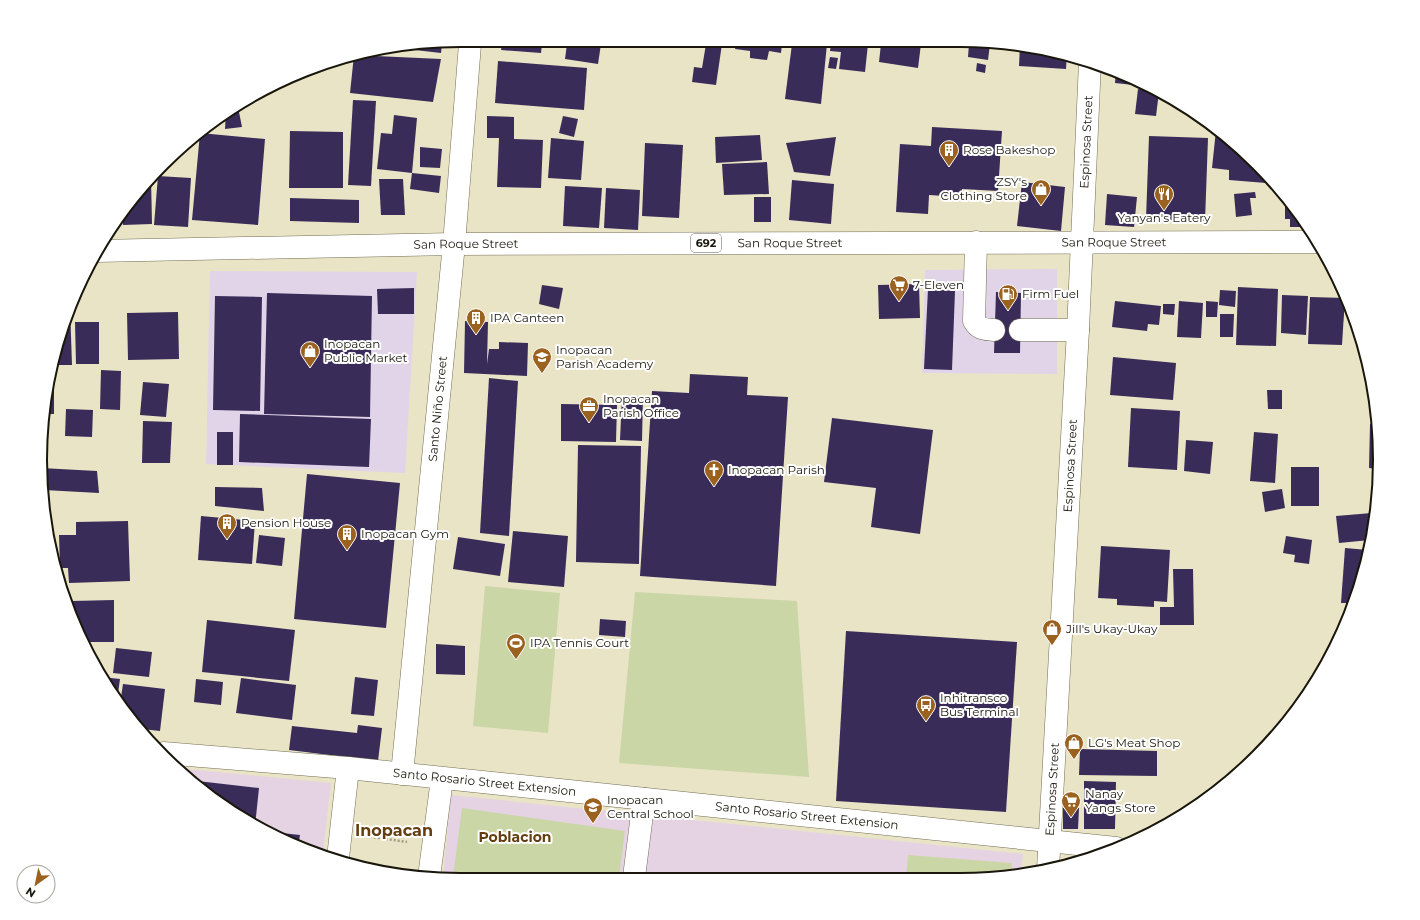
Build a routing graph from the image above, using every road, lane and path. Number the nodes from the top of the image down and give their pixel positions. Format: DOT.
graph roads {
  1 [pos="470,47"];
  2 [pos="1090,68"];
  3 [pos="976,242"];
  4 [pos="1082,242"];
  5 [pos="1310,242"];
  6 [pos="454,244"];
  7 [pos="103,251"];
  8 [pos="994,330"];
  9 [pos="1020,330"];
  10 [pos="1078,330"];
  11 [pos="170,754"];
  12 [pos="348,768"];
  13 [pos="402,774"];
  14 [pos="442,778"];
  15 [pos="644,799"];
  16 [pos="341,832"];
  17 [pos="1050,842"];
  18 [pos="433,846"];
  19 [pos="1104,847"];
  20 [pos="338,855"];
  21 [pos="1048,863"];
  22 [pos="430,872"];
  23 [pos="635,873"];
  1 -- 6 [label="street, Santo Niño Street"];
  2 -- 4 [label="street, Espinosa Street"];
  3 -- 4 [label="street, San Roque Street / 692"];
  3 -- 6 [label="street, San Roque Street / 692"];
  3 -- 8 [label="street"];
  4 -- 5 [label="street, San Roque Street / 692"];
  4 -- 10 [label="street, Espinosa Street"];
  6 -- 7 [label="street, San Roque Street / 692"];
  6 -- 13 [label="street, Santo Niño Street"];
  9 -- 10 [label="street"];
  10 -- 17 [label="street, Espinosa Street"];
  11 -- 12 [label="street, Santo Rosario Street Extension"];
  12 -- 13 [label="street, Santo Rosario Street Extension"];
  12 -- 16 [label="street"];
  13 -- 14 [label="street, Santo Rosario Street Extension"];
  14 -- 15 [label="street, Santo Rosario Street Extension"];
  14 -- 18 [label="street"];
  15 -- 17 [label="street, Santo Rosario Street Extension"];
  15 -- 23 [label="street"];
  16 -- 18 [label="path"];
  16 -- 20 [label="street"];
  17 -- 19 [label="street, Santo Rosario Street Extension"];
  17 -- 21 [label="street, Espinosa Street"];
  18 -- 22 [label="street"];
}
